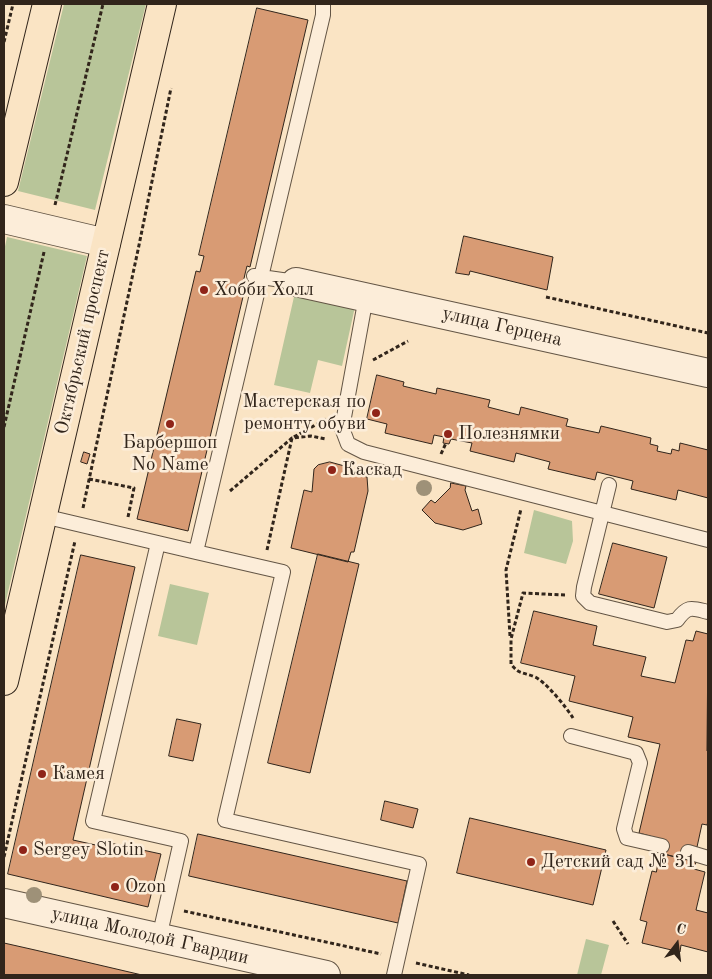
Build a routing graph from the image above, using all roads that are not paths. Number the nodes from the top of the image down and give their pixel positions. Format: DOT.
graph roads {
  1 [pos="48,4"];
  2 [pos="162,4"];
  3 [pos="323,4"];
  4 [pos="4,182"];
  5 [pos="4,220"];
  6 [pos="106,243"];
  7 [pos="257,277"];
  8 [pos="296,282"];
  9 [pos="366,297"];
  10 [pos="708,373"];
  11 [pos="609,485"];
  12 [pos="602,513"];
  13 [pos="42,516"];
  14 [pos="708,540"];
  15 [pos="158,543"];
  16 [pos="196,552"];
  17 [pos="708,612"];
  18 [pos="4,681"];
  19 [pos="571,736"];
  20 [pos="662,846"];
  21 [pos="688,852"];
  22 [pos="708,858"];
  23 [pos="4,903"];
  24 [pos="162,926"];
  25 [pos="274,969"];
  26 [pos="326,975"];
  27 [pos="394,975"];
  1 -- 4 [label="main road"];
  2 -- 6 [label="main road, Октябрьский проспект"];
  3 -- 7 [label="lane"];
  5 -- 6 [label="street"];
  6 -- 13 [label="main road, Октябрьский проспект"];
  7 -- 8 [label="lane"];
  7 -- 16 [label="lane"];
  8 -- 9 [label="street, улица Герцена"];
  9 -- 10 [label="street, улица Герцена"];
  9 -- 12 [label="lane"];
  11 -- 12 [label="lane"];
  12 -- 14 [label="lane"];
  12 -- 17 [label="lane"];
  13 -- 15 [label="lane"];
  13 -- 18 [label="main road, Октябрьский проспект"];
  15 -- 16 [label="lane"];
  15 -- 24 [label="lane"];
  16 -- 27 [label="lane"];
  19 -- 20 [label="lane"];
  21 -- 22 [label="lane"];
  23 -- 24 [label="street, улица Молодой Гвардии"];
  24 -- 25 [label="street, улица Молодой Гвардии"];
  25 -- 26 [label="street, улица Молодой Гвардии"];
}
